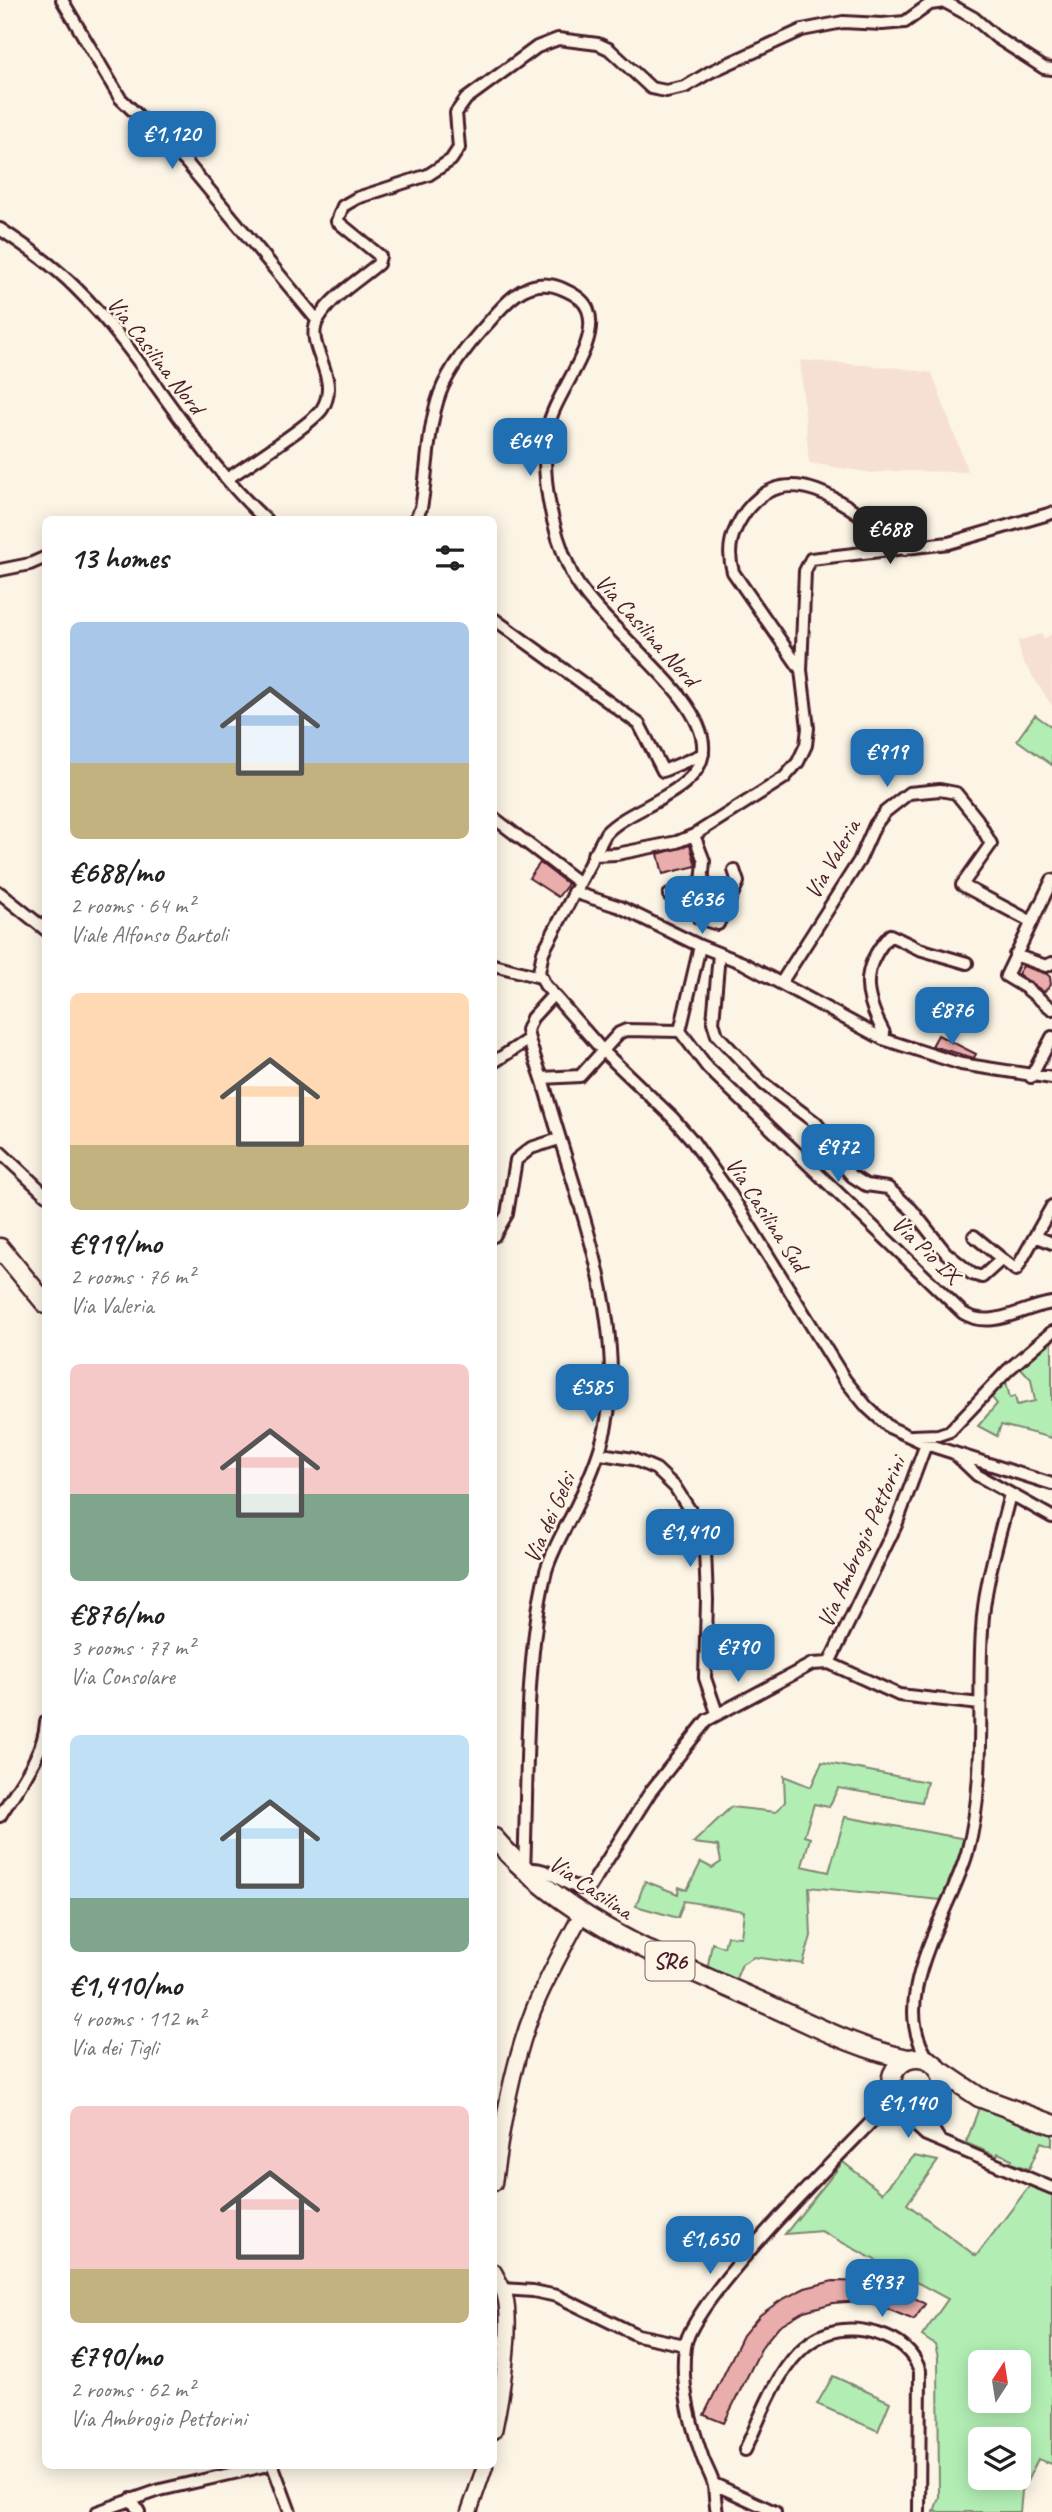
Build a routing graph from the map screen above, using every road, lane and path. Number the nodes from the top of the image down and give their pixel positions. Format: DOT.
graph roads {
  1 [pos="62,0"];
  2 [pos="1052,69"];
  3 [pos="0,229"];
  4 [pos="317,320"];
  5 [pos="227,479"];
  6 [pos="1052,513"];
  7 [pos="262,516"];
  8 [pos="417,516"];
  9 [pos="905,549"];
  10 [pos="42,558"];
  11 [pos="0,570"];
  12 [pos="497,621"];
  13 [pos="801,670"];
  14 [pos="703,754"];
  15 [pos="497,821"];
  16 [pos="694,835"];
  17 [pos="593,855"];
  18 [pos="734,870"];
  19 [pos="704,880"];
  20 [pos="1052,880"];
  21 [pos="576,887"];
  22 [pos="0,893"];
  23 [pos="669,895"];
  24 [pos="1030,921"];
  25 [pos="42,927"];
  26 [pos="700,946"];
  27 [pos="719,954"];
  28 [pos="1015,955"];
  29 [pos="967,963"];
  30 [pos="1052,963"];
  31 [pos="497,966"];
  32 [pos="540,977"];
  33 [pos="781,983"];
  34 [pos="553,995"];
  35 [pos="1052,1009"];
  36 [pos="680,1031"];
  37 [pos="1052,1037"];
  38 [pos="529,1039"];
  39 [pos="883,1039"];
  40 [pos="603,1051"];
  41 [pos="497,1060"];
  42 [pos="1031,1077"];
  43 [pos="542,1078"];
  44 [pos="1052,1079"];
  45 [pos="559,1139"];
  46 [pos="0,1152"];
  47 [pos="42,1191"];
  48 [pos="1052,1206"];
  49 [pos="497,1231"];
  50 [pos="974,1236"];
  51 [pos="1035,1236"];
  52 [pos="1052,1243"];
  53 [pos="0,1248"];
  54 [pos="1002,1259"];
  55 [pos="42,1299"];
  56 [pos="1052,1303"];
  57 [pos="1052,1332"];
  58 [pos="906,1436"];
  59 [pos="926,1444"];
  60 [pos="601,1454"];
  61 [pos="955,1454"];
  62 [pos="1052,1485"];
  63 [pos="1010,1494"];
  64 [pos="1052,1517"];
  65 [pos="829,1663"];
  66 [pos="980,1704"];
  67 [pos="717,1713"];
  68 [pos="42,1743"];
  69 [pos="0,1816"];
  70 [pos="497,1841"];
  71 [pos="524,1871"];
  72 [pos="581,1915"];
  73 [pos="865,2048"];
  74 [pos="913,2053"];
  75 [pos="936,2067"];
  76 [pos="891,2086"];
  77 [pos="979,2097"];
  78 [pos="937,2101"];
  79 [pos="907,2109"];
  80 [pos="877,2115"];
  81 [pos="1052,2124"];
  82 [pos="941,2141"];
  83 [pos="497,2163"];
  84 [pos="1052,2188"];
  85 [pos="497,2278"];
  86 [pos="503,2289"];
  87 [pos="685,2345"];
  88 [pos="497,2406"];
  89 [pos="745,2450"];
  90 [pos="252,2469"];
  91 [pos="274,2469"];
  92 [pos="484,2469"];
  93 [pos="714,2484"];
  94 [pos="131,2498"];
  95 [pos="97,2512"];
  96 [pos="139,2512"];
  97 [pos="290,2512"];
  98 [pos="468,2512"];
  99 [pos="717,2512"];
  100 [pos="775,2512"];
  101 [pos="919,2512"];
  1 -- 4 [label="street"];
  2 -- 4 [label="street"];
  3 -- 5 [label="street, Via Casilina Nord"];
  4 -- 5 [label="street"];
  5 -- 7 [label="street, Via Casilina Nord"];
  6 -- 9 [label="street"];
  8 -- 14 [label="street, Via Casilina Nord"];
  9 -- 13 [label="street"];
  9 -- 13 [label="street"];
  10 -- 11 [label="street"];
  12 -- 14 [label="street"];
  13 -- 16 [label="street"];
  14 -- 17 [label="street"];
  15 -- 21 [label="street"];
  16 -- 17 [label="street"];
  16 -- 19 [label="street"];
  17 -- 21 [label="street"];
  18 -- 19 [label="street"];
  19 -- 23 [label="street"];
  20 -- 24 [label="street"];
  21 -- 26 [label="street"];
  21 -- 32 [label="street"];
  22 -- 25 [label="street"];
  24 -- 28 [label="street"];
  24 -- 33 [label="street, Via Valeria"];
  26 -- 27 [label="street"];
  26 -- 36 [label="street"];
  27 -- 33 [label="street"];
  27 -- 54 [label="street"];
  28 -- 30 [label="street"];
  28 -- 35 [label="street"];
  29 -- 39 [label="street"];
  31 -- 32 [label="street"];
  32 -- 34 [label="street, Via Casilina Sud"];
  33 -- 39 [label="street"];
  34 -- 38 [label="street"];
  34 -- 40 [label="street, Via Casilina Sud"];
  36 -- 40 [label="street"];
  36 -- 56 [label="street, Via Pio IX"];
  37 -- 42 [label="street"];
  38 -- 41 [label="street"];
  38 -- 43 [label="street, Via dei Gelsi"];
  39 -- 42 [label="street"];
  40 -- 43 [label="street"];
  40 -- 58 [label="street, Via Casilina Sud"];
  42 -- 44 [label="street"];
  43 -- 45 [label="street, Via dei Gelsi"];
  45 -- 49 [label="street"];
  45 -- 60 [label="street, Via dei Gelsi"];
  46 -- 47 [label="street"];
  48 -- 51 [label="street"];
  50 -- 54 [label="street"];
  51 -- 52 [label="street"];
  51 -- 54 [label="street"];
  53 -- 55 [label="main road"];
  57 -- 58 [label="street"];
  58 -- 59 [label="street, Via Casilina Sud"];
  59 -- 61 [label="street, Via Casilina Sud"];
  59 -- 65 [label="street, Via Ambrogio Pettorini"];
  60 -- 67 [label="street"];
  60 -- 71 [label="street, Via dei Gelsi"];
  61 -- 62 [label="street, Via Casilina Sud"];
  61 -- 63 [label="street"];
  63 -- 64 [label="street"];
  63 -- 66 [label="street"];
  65 -- 66 [label="street"];
  65 -- 67 [label="street, Via Ambrogio Pettorini"];
  66 -- 74 [label="street"];
  67 -- 71 [label="street, Via Ambrogio Pettorini"];
  68 -- 69 [label="street"];
  70 -- 71 [label="main road, Via Casilina / SR6"];
  71 -- 72 [label="main road, Via Casilina / SR6"];
  72 -- 73 [label="main road, Via Casilina / SR6"];
  72 -- 83 [label="street"];
  73 -- 74 [label="main road, Via Casilina / SR6"];
  73 -- 76 [label="main road, Via Casilina / SR6"];
  74 -- 75 [label="main road"];
  74 -- 76 [label="main road"];
  75 -- 77 [label="main road"];
  75 -- 78 [label="main road"];
  76 -- 79 [label="main road"];
  76 -- 80 [label="street"];
  77 -- 78 [label="main road"];
  77 -- 81 [label="main road"];
  78 -- 79 [label="main road"];
  78 -- 82 [label="street"];
  79 -- 80 [label="street"];
  79 -- 82 [label="street"];
  80 -- 87 [label="street"];
  82 -- 84 [label="street"];
  85 -- 86 [label="street"];
  86 -- 87 [label="street"];
  86 -- 88 [label="street"];
  87 -- 93 [label="street"];
  89 -- 101 [label="street"];
  90 -- 94 [label="street"];
  91 -- 97 [label="street"];
  92 -- 98 [label="street"];
  93 -- 99 [label="street"];
  93 -- 100 [label="street"];
  94 -- 95 [label="street"];
  94 -- 96 [label="street"];
}
